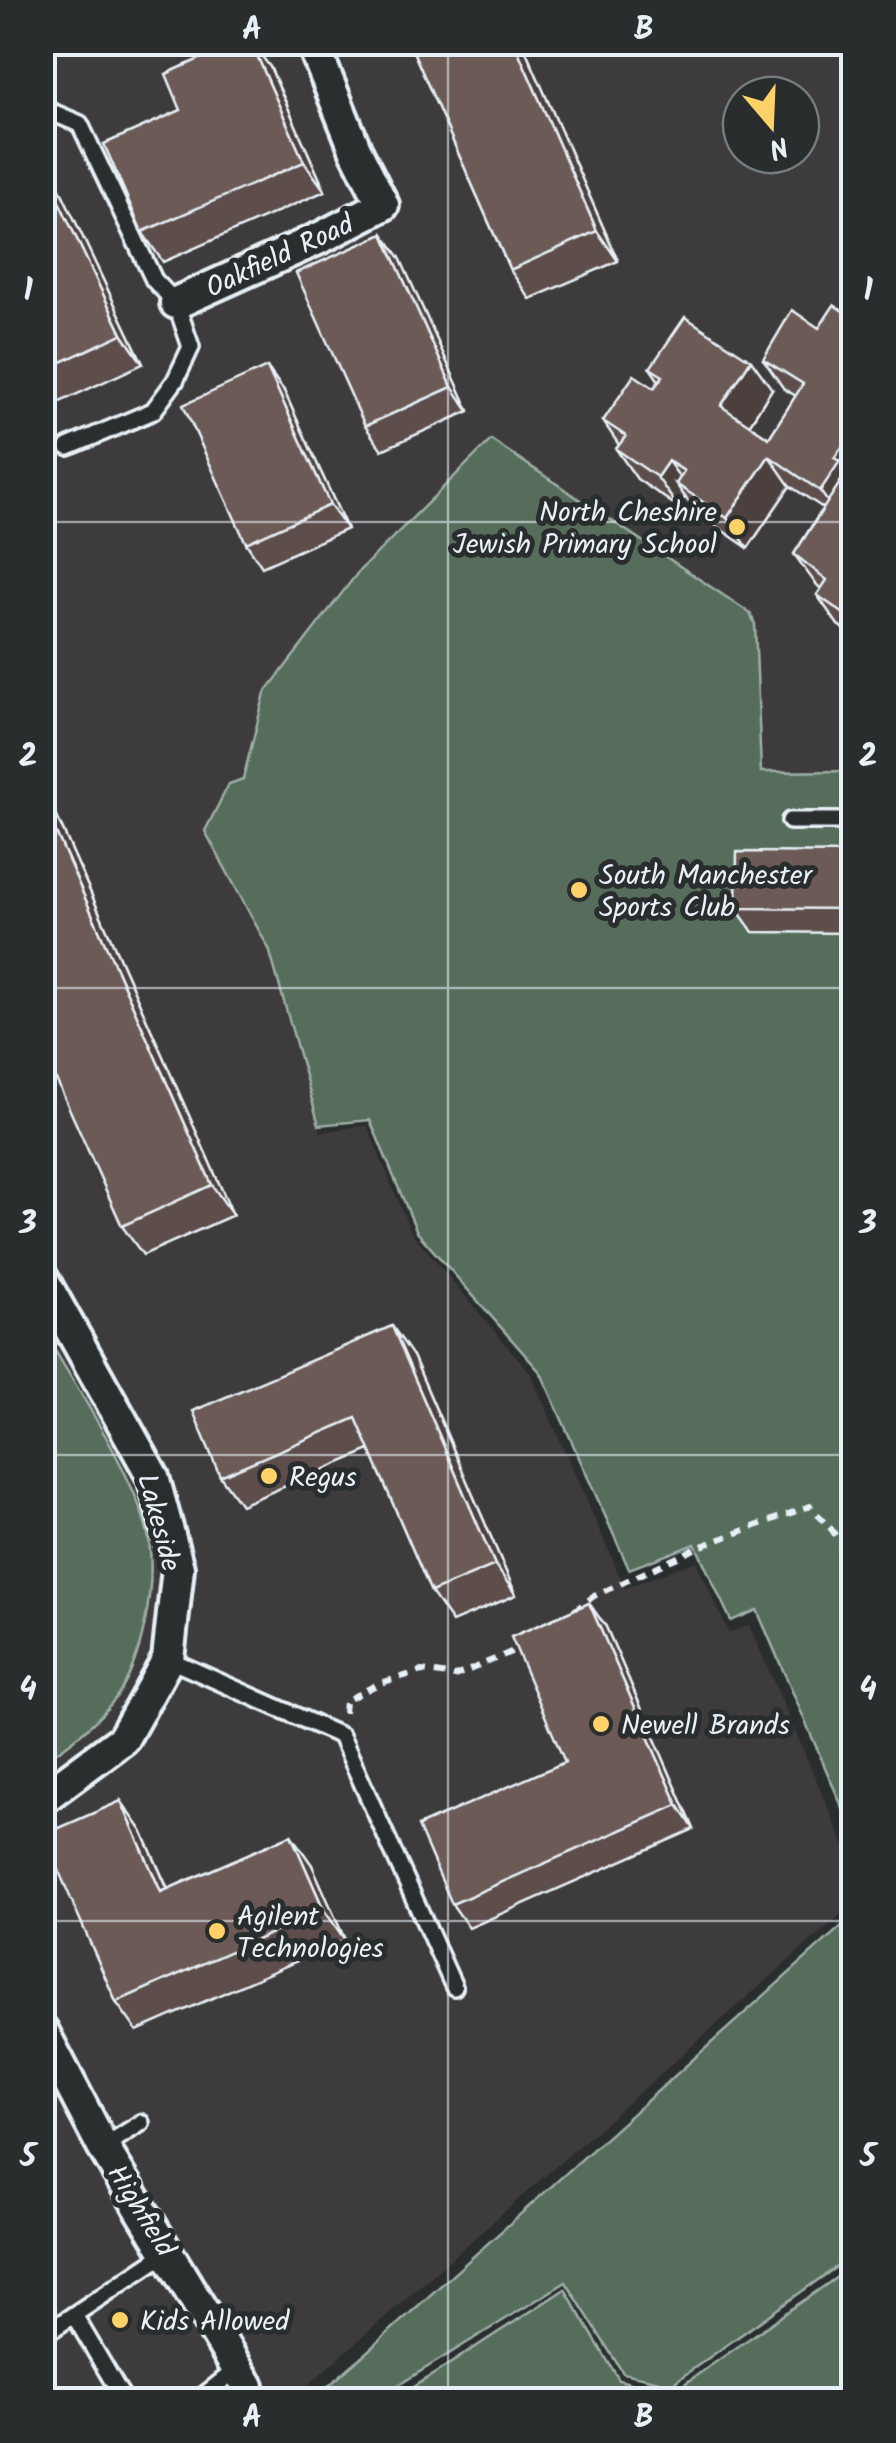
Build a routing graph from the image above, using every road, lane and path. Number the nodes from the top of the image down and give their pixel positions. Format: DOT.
graph roads {
  1 [pos="312,42"];
  2 [pos="42,108"];
  3 [pos="176,303"];
  4 [pos="68,447"];
  5 [pos="790,821"];
  6 [pos="854,822"];
  7 [pos="42,1278"];
  8 [pos="854,1565"];
  9 [pos="565,1618"];
  10 [pos="536,1641"];
  11 [pos="168,1660"];
  12 [pos="341,1736"];
  13 [pos="42,1798"];
  14 [pos="454,1987"];
  15 [pos="42,2030"];
  16 [pos="141,2122"];
  17 [pos="103,2147"];
  18 [pos="168,2252"];
  19 [pos="74,2315"];
  20 [pos="42,2336"];
  21 [pos="242,2377"];
  22 [pos="124,2400"];
  23 [pos="198,2400"];
  1 -- 3 [label="street, Oakfield Road"];
  2 -- 3 [label="lane"];
  3 -- 4 [label="lane"];
  5 -- 6 [label="lane"];
  7 -- 11 [label="street, Lakeside"];
  8 -- 9 [label="path"];
  10 -- 12 [label="path"];
  11 -- 12 [label="lane"];
  11 -- 13 [label="street, Lakeside"];
  12 -- 14 [label="lane"];
  15 -- 17 [label="street, Highfield"];
  16 -- 17 [label="lane"];
  17 -- 18 [label="street, Highfield"];
  18 -- 19 [label="lane"];
  18 -- 21 [label="street, Highfield"];
  19 -- 20 [label="lane"];
  19 -- 22 [label="lane"];
  21 -- 23 [label="lane"];
}
